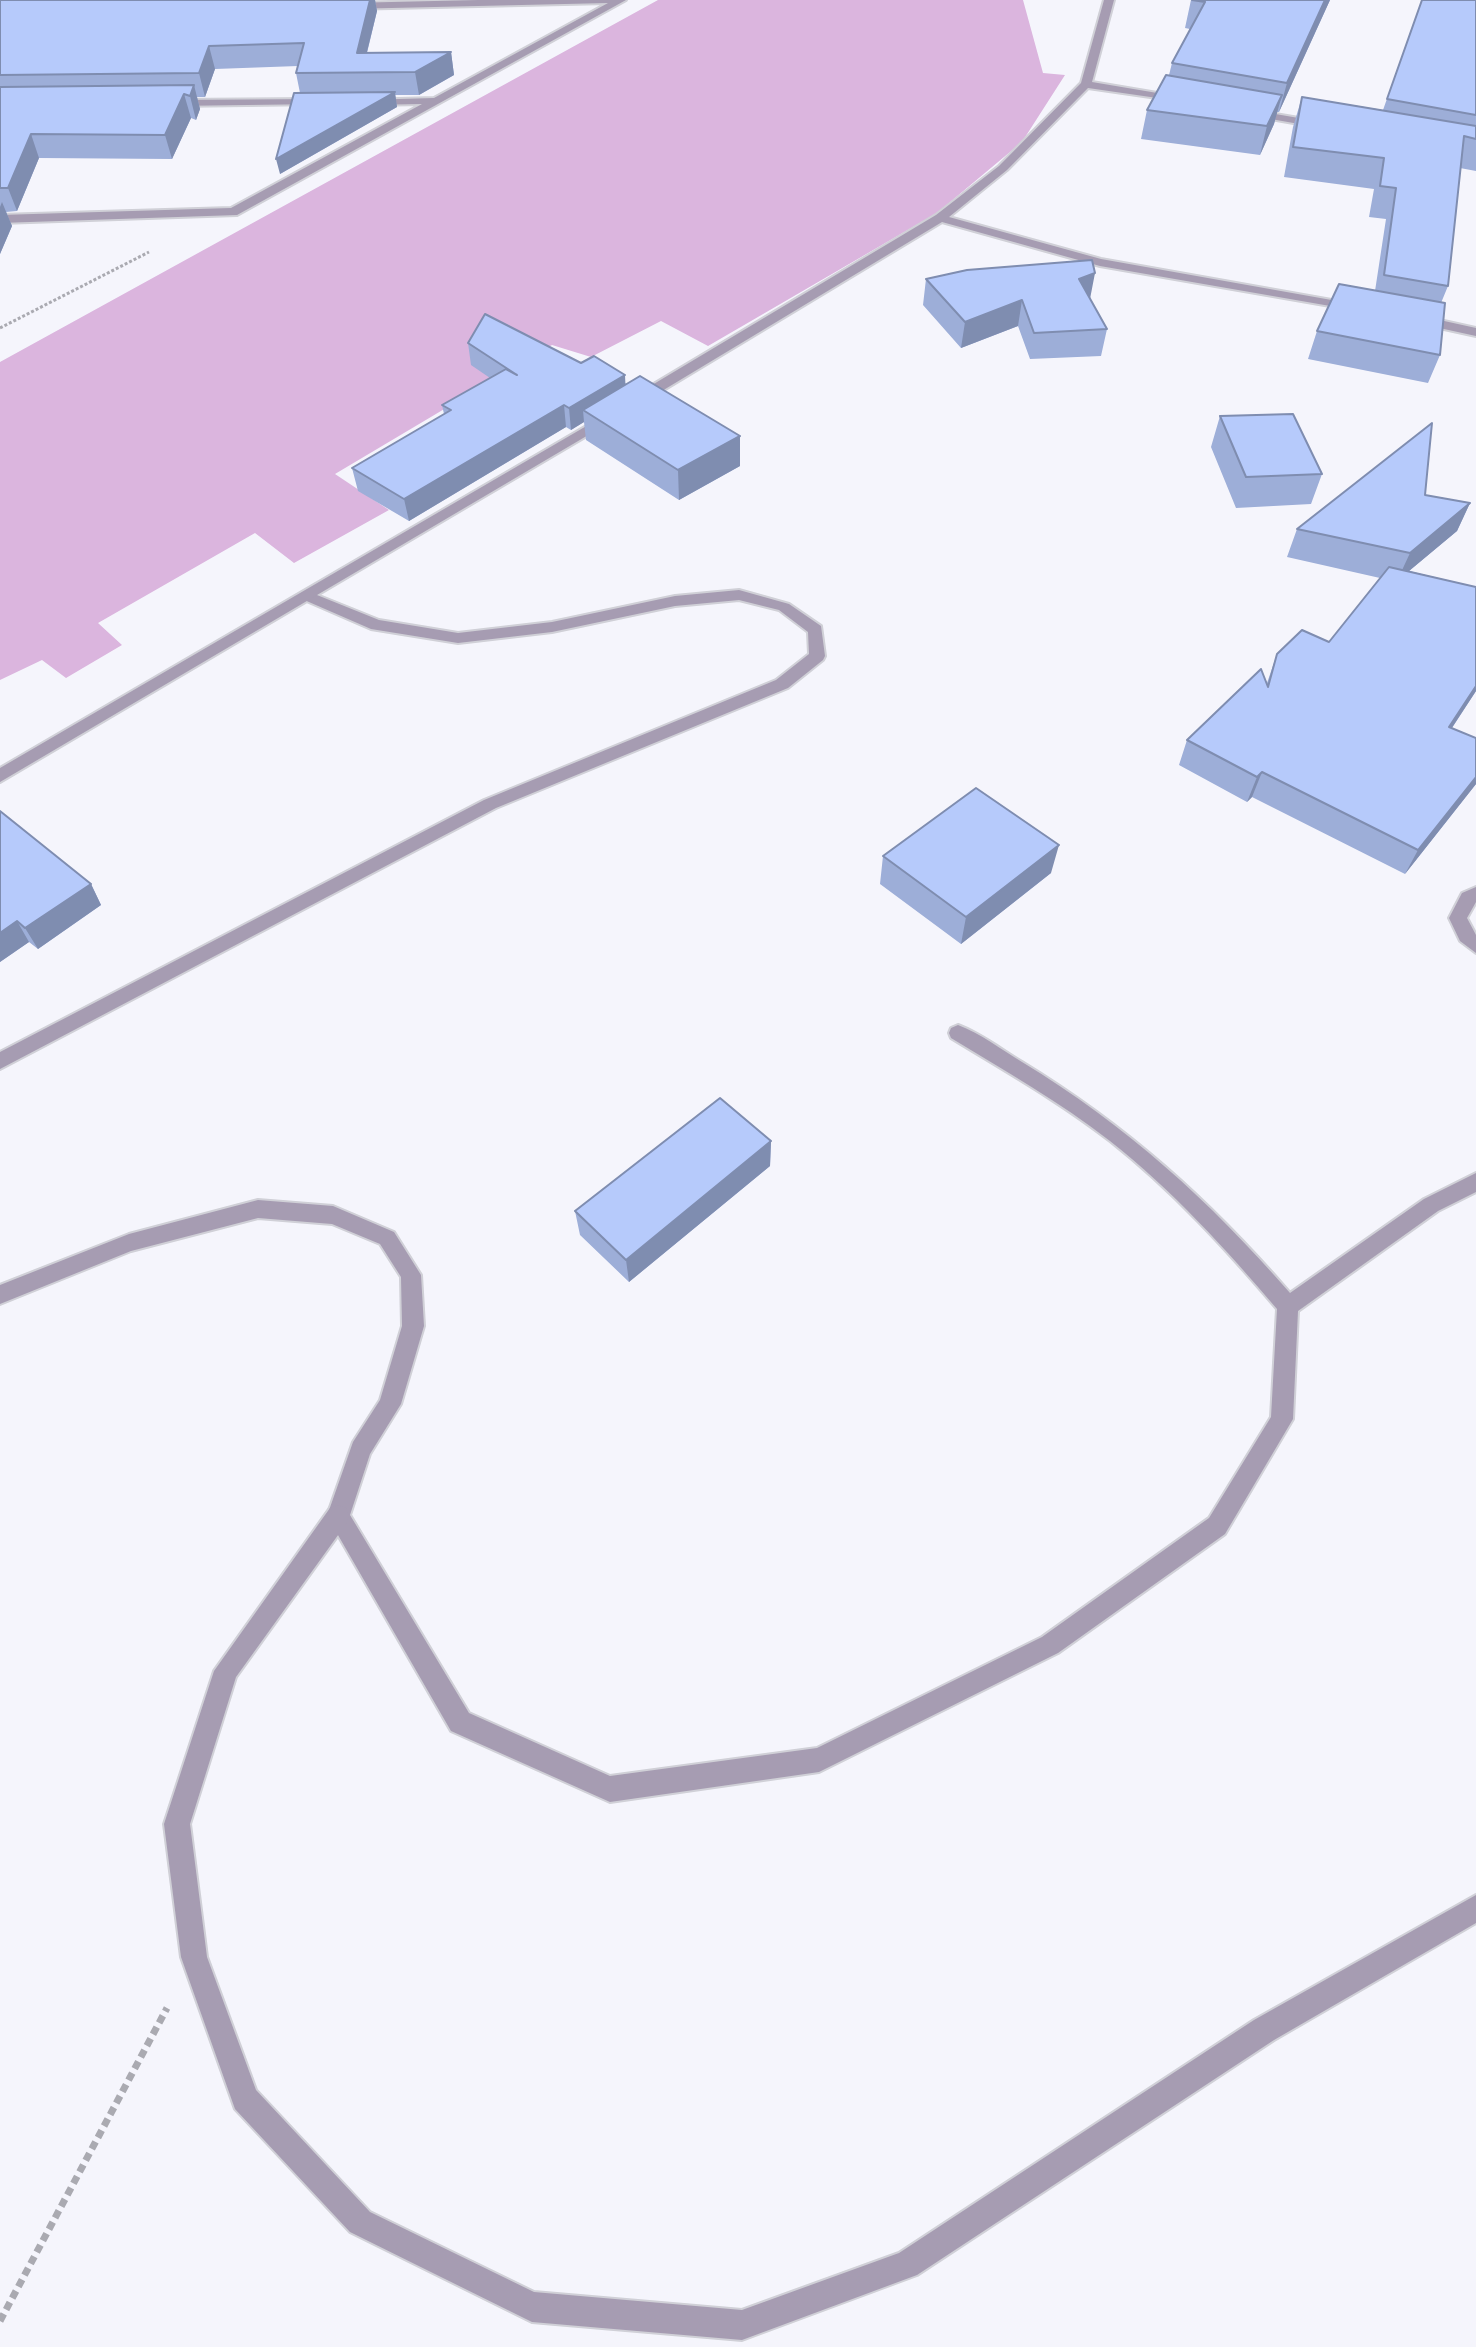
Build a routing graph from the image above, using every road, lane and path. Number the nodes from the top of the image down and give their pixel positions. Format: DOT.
graph roads {
  1 [pos="612,0"];
  2 [pos="621,0"];
  3 [pos="1109,0"];
  4 [pos="331,6"];
  5 [pos="1086,84"];
  6 [pos="437,101"];
  7 [pos="328,102"];
  8 [pos="359,102"];
  9 [pos="1191,102"];
  10 [pos="156,103"];
  11 [pos="1238,110"];
  12 [pos="1332,127"];
  13 [pos="940,218"];
  14 [pos="0,219"];
  15 [pos="155,249"];
  16 [pos="1361,309"];
  17 [pos="1405,317"];
  18 [pos="0,328"];
  19 [pos="1476,332"];
  20 [pos="307,596"];
  21 [pos="0,776"];
  22 [pos="1476,894"];
  23 [pos="1476,946"];
  24 [pos="958,1033"];
  25 [pos="0,1061"];
  26 [pos="1476,1182"];
  27 [pos="0,1295"];
  28 [pos="1288,1306"];
  29 [pos="338,1516"];
  30 [pos="1476,1908"];
  31 [pos="194,1957"];
  32 [pos="0,2321"];
  1 -- 4 [label="street"];
  2 -- 6 [label="street"];
  3 -- 5 [label="street"];
  5 -- 9 [label="street"];
  5 -- 13 [label="street"];
  6 -- 8 [label="street"];
  6 -- 14 [label="street"];
  7 -- 10 [label="street"];
  11 -- 12 [label="street"];
  13 -- 16 [label="street"];
  13 -- 20 [label="street"];
  15 -- 18 [label="path"];
  17 -- 19 [label="street"];
  20 -- 21 [label="street"];
  20 -- 25 [label="street"];
  22 -- 23 [label="street"];
  24 -- 28 [label="street"];
  26 -- 28 [label="street"];
  27 -- 29 [label="street"];
  28 -- 29 [label="street"];
  29 -- 31 [label="street"];
  30 -- 31 [label="street"];
  31 -- 32 [label="path"];
}
